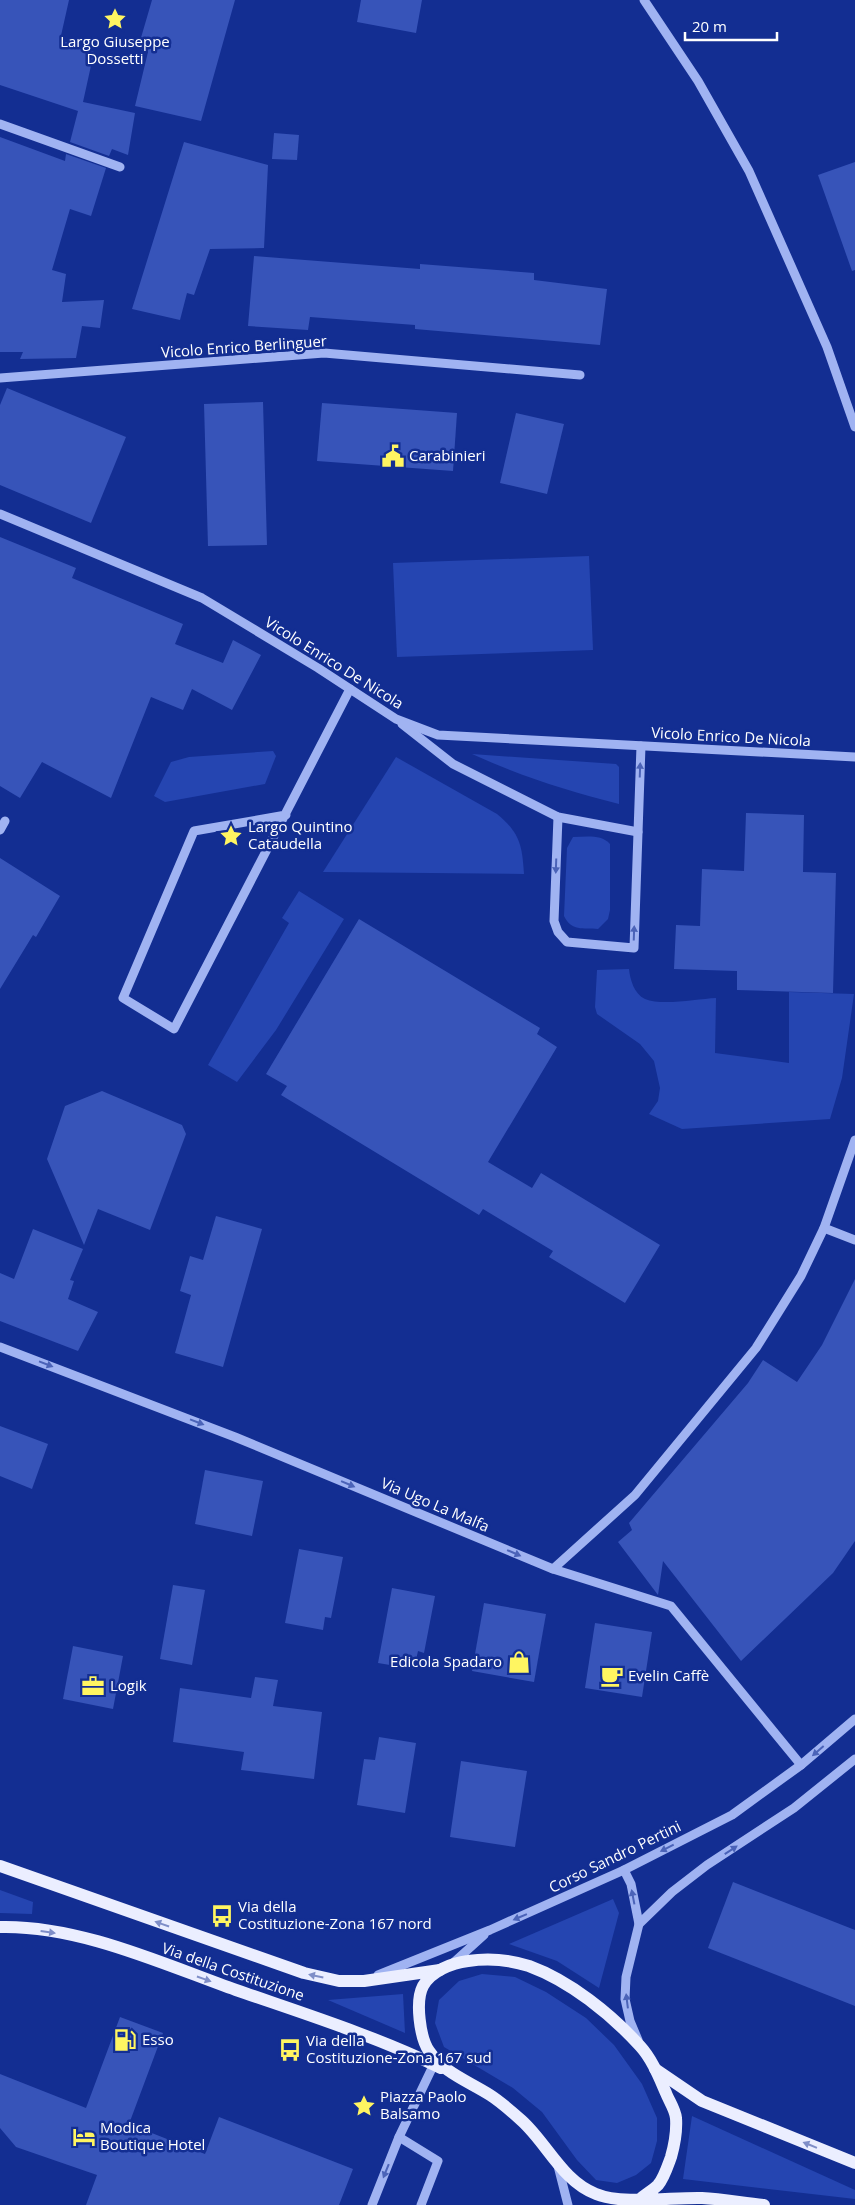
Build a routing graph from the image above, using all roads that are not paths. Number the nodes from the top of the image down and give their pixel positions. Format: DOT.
graph roads {
  1 [pos="644,0"];
  2 [pos="0,124"];
  3 [pos="120,167"];
  4 [pos="580,375"];
  5 [pos="0,378"];
  6 [pos="855,427"];
  7 [pos="0,514"];
  8 [pos="350,689"];
  9 [pos="396,719"];
  10 [pos="641,746"];
  11 [pos="855,757"];
  12 [pos="286,815"];
  13 [pos="558,818"];
  14 [pos="5,822"];
  15 [pos="0,830"];
  16 [pos="638,832"];
  17 [pos="855,1140"];
  18 [pos="824,1228"];
  19 [pos="855,1240"];
  20 [pos="0,1347"];
  21 [pos="553,1569"];
  22 [pos="855,1719"];
  23 [pos="855,1759"];
  24 [pos="801,1765"];
  25 [pos="0,1866"];
  26 [pos="624,1870"];
  27 [pos="639,1924"];
  28 [pos="0,1928"];
  29 [pos="490,1930"];
  30 [pos="453,1963"];
  31 [pos="440,1970"];
  32 [pos="364,1981"];
  33 [pos="641,2047"];
  34 [pos="434,2064"];
  35 [pos="654,2068"];
  36 [pos="448,2072"];
  37 [pos="399,2137"];
  38 [pos="557,2163"];
  39 [pos="855,2163"];
  40 [pos="631,2201"];
  41 [pos="372,2205"];
  42 [pos="421,2205"];
  43 [pos="568,2205"];
  44 [pos="764,2205"];
  1 -- 6 [label="street"];
  2 -- 3 [label="street"];
  4 -- 5 [label="street, Vicolo Enrico Berlinguer"];
  7 -- 8 [label="street, Vicolo Enrico De Nicola"];
  8 -- 9 [label="street, Vicolo Enrico De Nicola"];
  8 -- 12 [label="street"];
  9 -- 10 [label="street, Vicolo Enrico De Nicola"];
  9 -- 13 [label="street"];
  10 -- 11 [label="street, Vicolo Enrico De Nicola"];
  16 -- 10 [label="street, one-way"];
  12 -- 12 [label="street"];
  13 -- 16 [label="street"];
  13 -- 16 [label="street, one-way"];
  14 -- 15 [label="street"];
  17 -- 18 [label="street"];
  18 -- 19 [label="street"];
  18 -- 21 [label="street"];
  20 -- 21 [label="street, Via Ugo La Malfa, one-way"];
  21 -- 24 [label="street, Via Ugo La Malfa"];
  22 -- 24 [label="street, Corso Sandro Pertini, one-way"];
  27 -- 23 [label="street, one-way"];
  24 -- 26 [label="street, Corso Sandro Pertini, one-way"];
  32 -- 25 [label="main road, Via della Costituzione, one-way"];
  27 -- 26 [label="street, one-way"];
  26 -- 29 [label="street, Corso Sandro Pertini, one-way"];
  33 -- 27 [label="street, one-way"];
  28 -- 34 [label="main road, Via della Costituzione, one-way"];
  29 -- 30 [label="street"];
  29 -- 32 [label="street, Corso Sandro Pertini"];
  30 -- 31 [label="main road"];
  30 -- 33 [label="main road"];
  31 -- 32 [label="main road, Via della Costituzione"];
  31 -- 36 [label="main road"];
  33 -- 35 [label="main road"];
  34 -- 36 [label="main road, Via della Costituzione"];
  34 -- 37 [label="street"];
  39 -- 35 [label="main road, one-way"];
  35 -- 40 [label="main road"];
  36 -- 38 [label="main road, Via della Costituzione"];
  37 -- 41 [label="street, one-way"];
  37 -- 42 [label="street"];
  38 -- 40 [label="main road, Via della Costituzione"];
  38 -- 43 [label="street"];
  40 -- 44 [label="main road"];
}
